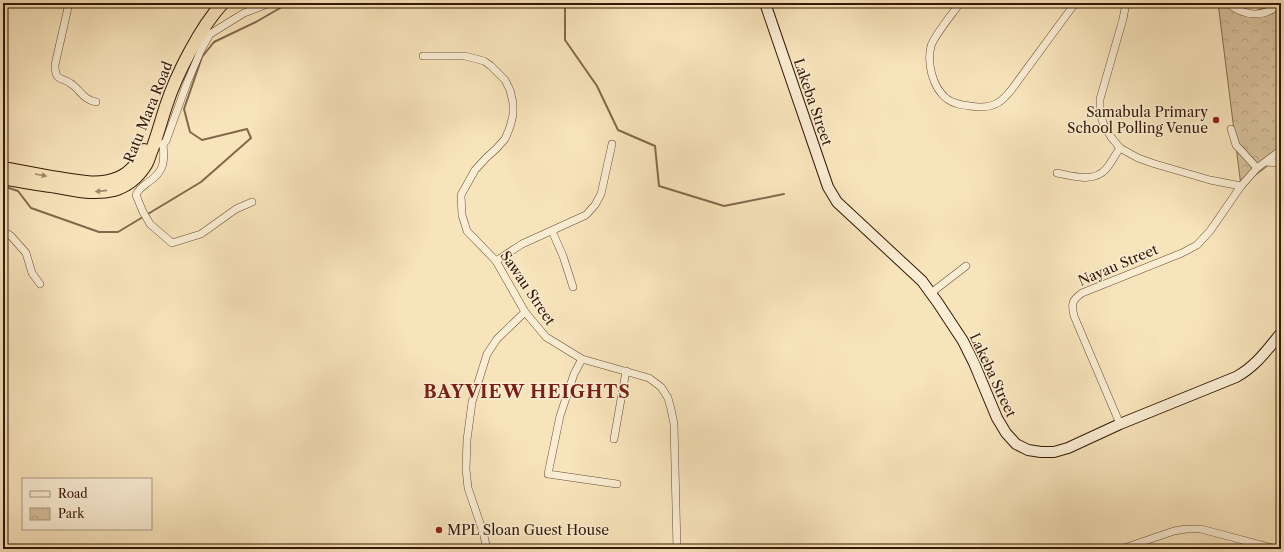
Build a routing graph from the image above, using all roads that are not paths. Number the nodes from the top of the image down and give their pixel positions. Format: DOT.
graph roads {
  1 [pos="69,3"];
  2 [pos="212,3"];
  3 [pos="223,3"];
  4 [pos="270,3"];
  5 [pos="765,3"];
  6 [pos="960,3"];
  7 [pos="1079,3"];
  8 [pos="1126,3"];
  9 [pos="1228,3"];
  10 [pos="1280,3"];
  11 [pos="423,56"];
  12 [pos="96,102"];
  13 [pos="1231,129"];
  14 [pos="159,144"];
  15 [pos="612,144"];
  16 [pos="1120,148"];
  17 [pos="1281,151"];
  18 [pos="1266,162"];
  19 [pos="1281,163"];
  20 [pos="3,168"];
  21 [pos="1257,168"];
  22 [pos="1057,173"];
  23 [pos="3,178"];
  24 [pos="1241,186"];
  25 [pos="252,202"];
  26 [pos="3,230"];
  27 [pos="552,232"];
  28 [pos="496,261"];
  29 [pos="966,266"];
  30 [pos="40,284"];
  31 [pos="574,287"];
  32 [pos="931,293"];
  33 [pos="525,312"];
  34 [pos="1281,333"];
  35 [pos="582,359"];
  36 [pos="626,371"];
  37 [pos="1120,424"];
  38 [pos="614,439"];
  39 [pos="618,484"];
  40 [pos="487,549"];
  41 [pos="677,549"];
  42 [pos="1121,549"];
  43 [pos="1276,549"];
  1 -- 12 [label="street"];
  20 -- 2 [label="highway, Ratu Mara Road, one-way"];
  3 -- 14 [label="highway, Ratu Mara Road"];
  4 -- 14 [label="street"];
  5 -- 32 [label="main road, Lakeba Street"];
  6 -- 7 [label="street"];
  8 -- 16 [label="street"];
  9 -- 10 [label="street"];
  11 -- 28 [label="street, Sawau Street"];
  13 -- 21 [label="street"];
  14 -- 23 [label="highway, Ratu Mara Road, one-way"];
  14 -- 25 [label="street"];
  15 -- 27 [label="street"];
  16 -- 22 [label="street"];
  16 -- 24 [label="street"];
  17 -- 18 [label="street, Nayau Street"];
  18 -- 19 [label="street"];
  18 -- 21 [label="street, Nayau Street"];
  21 -- 24 [label="street, Nayau Street"];
  24 -- 37 [label="street, Nayau Street"];
  26 -- 30 [label="street"];
  27 -- 28 [label="street"];
  27 -- 31 [label="street"];
  28 -- 33 [label="street, Sawau Street"];
  29 -- 32 [label="street"];
  32 -- 37 [label="main road, Lakeba Street"];
  33 -- 35 [label="street, Sawau Street"];
  33 -- 40 [label="street"];
  34 -- 37 [label="main road, Lakeba Street"];
  35 -- 36 [label="street, Sawau Street"];
  35 -- 39 [label="street"];
  36 -- 38 [label="street"];
  36 -- 41 [label="street, Sawau Street"];
  42 -- 43 [label="street"];
}
